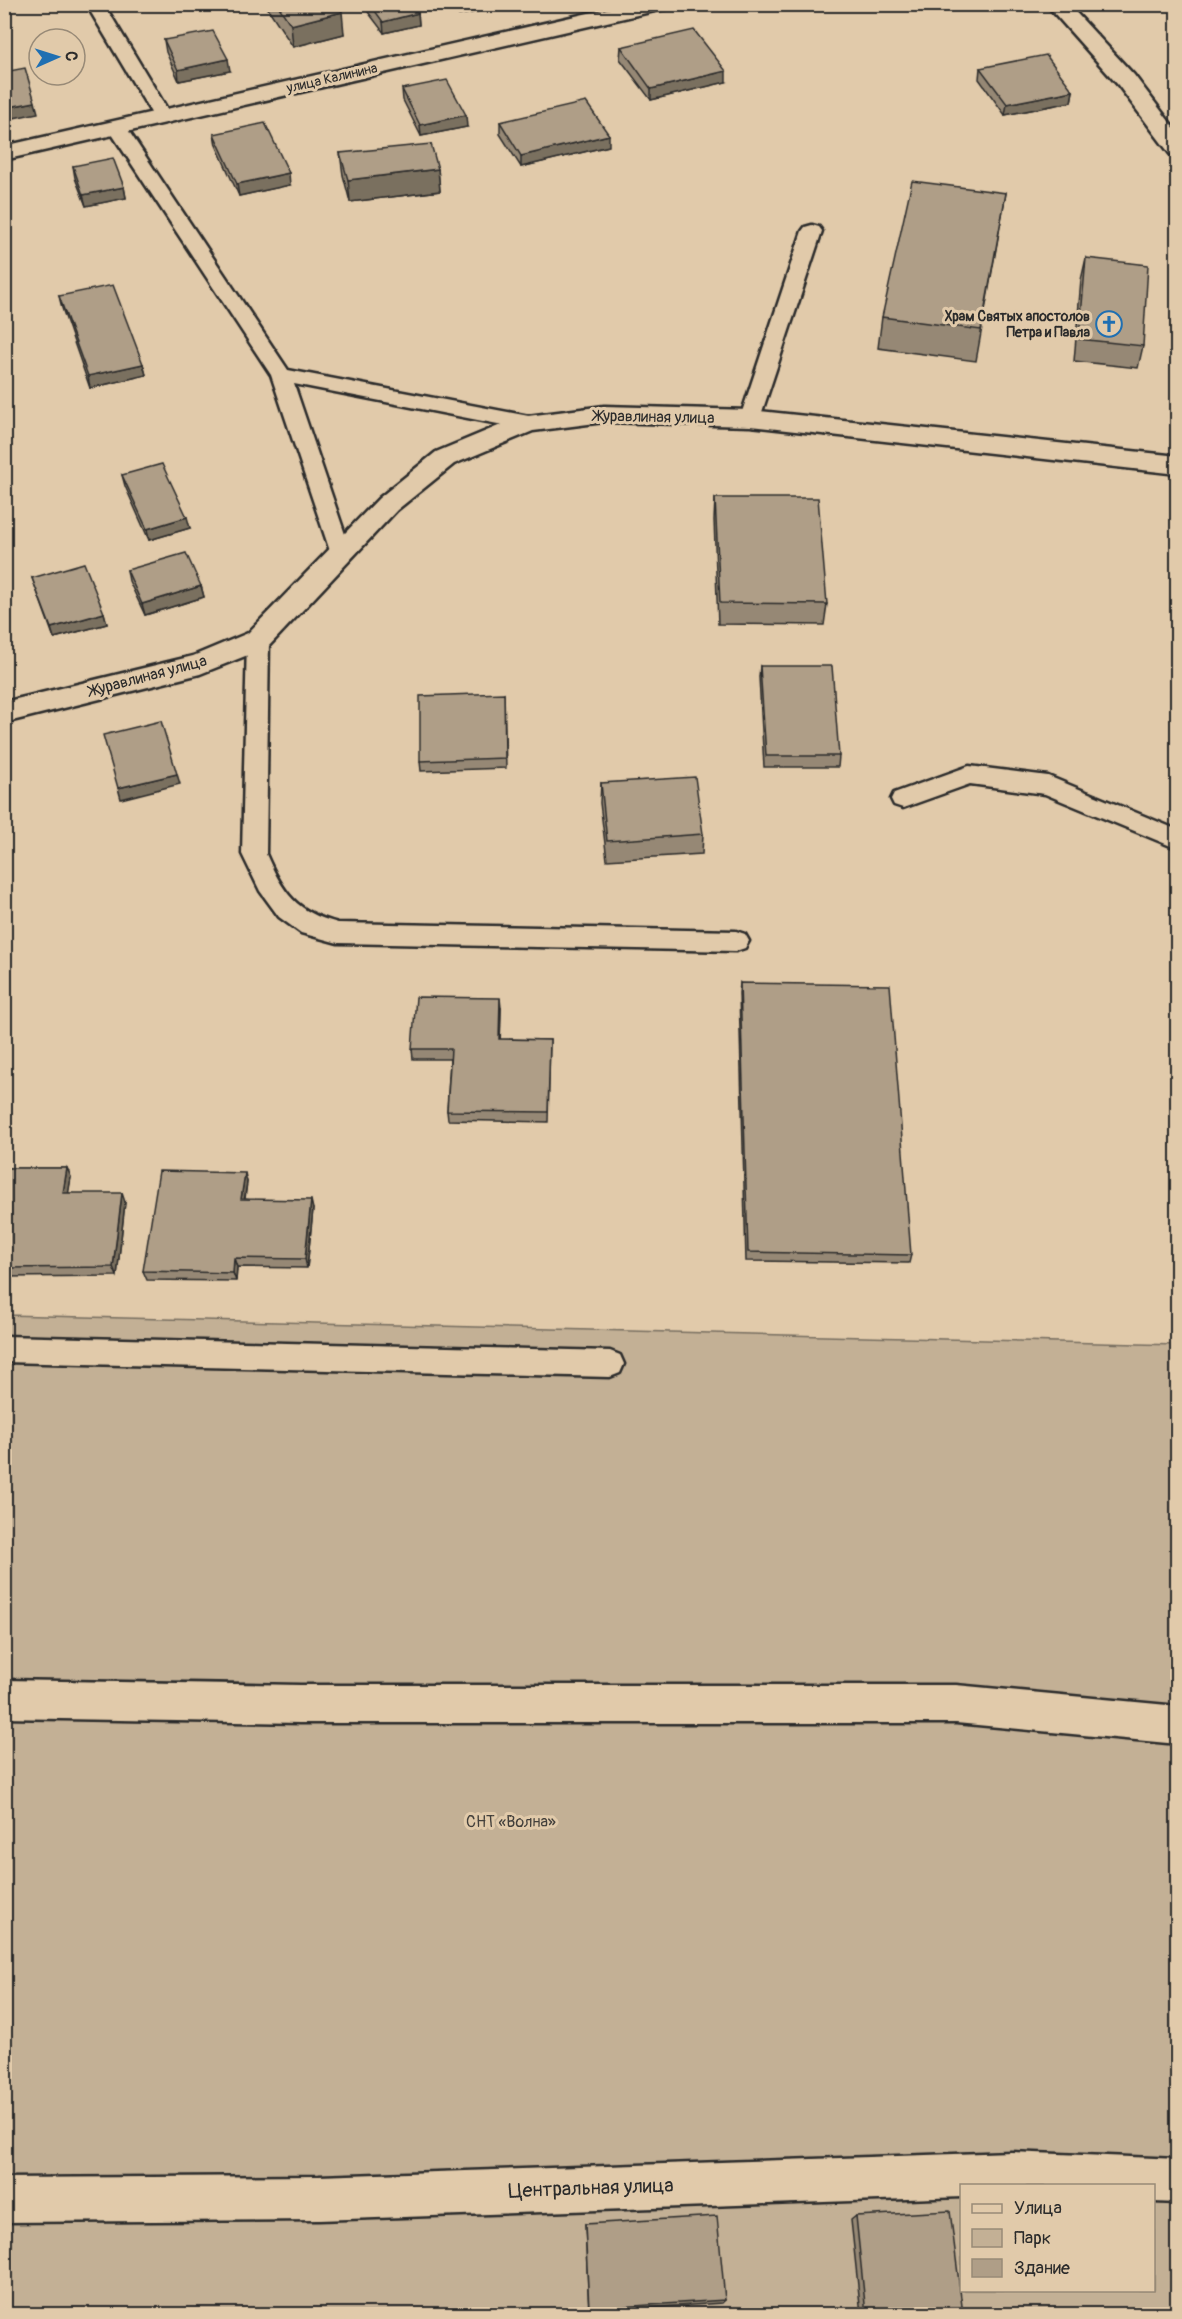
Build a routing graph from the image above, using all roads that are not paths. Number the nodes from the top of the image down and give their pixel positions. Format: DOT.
graph roads {
  1 [pos="95,4"];
  2 [pos="659,4"];
  3 [pos="1056,4"];
  4 [pos="163,117"];
  5 [pos="117,128"];
  6 [pos="1178,149"];
  7 [pos="4,153"];
  8 [pos="812,231"];
  9 [pos="281,375"];
  10 [pos="750,418"];
  11 [pos="530,423"];
  12 [pos="1178,465"];
  13 [pos="340,552"];
  14 [pos="258,640"];
  15 [pos="4,713"];
  16 [pos="903,799"];
  17 [pos="1178,840"];
  18 [pos="736,941"];
  19 [pos="4,1349"];
  20 [pos="610,1364"];
  21 [pos="4,1699"];
  22 [pos="1178,1725"];
  23 [pos="1178,2181"];
  24 [pos="4,2200"];
  1 -- 4 [label="lane"];
  2 -- 4 [label="street, улица Калинина"];
  3 -- 6 [label="street"];
  4 -- 5 [label="street, улица Калинина"];
  5 -- 7 [label="street, улица Калинина"];
  5 -- 9 [label="lane"];
  8 -- 10 [label="lane"];
  9 -- 11 [label="lane"];
  9 -- 13 [label="lane"];
  10 -- 11 [label="street, Журавлиная улица"];
  10 -- 12 [label="street, Журавлиная улица"];
  11 -- 13 [label="street, Журавлиная улица"];
  13 -- 14 [label="street, Журавлиная улица"];
  14 -- 15 [label="street, Журавлиная улица"];
  14 -- 18 [label="lane"];
  16 -- 17 [label="lane"];
  19 -- 20 [label="lane"];
  21 -- 22 [label="street"];
  23 -- 24 [label="street, Центральная улица"];
}
